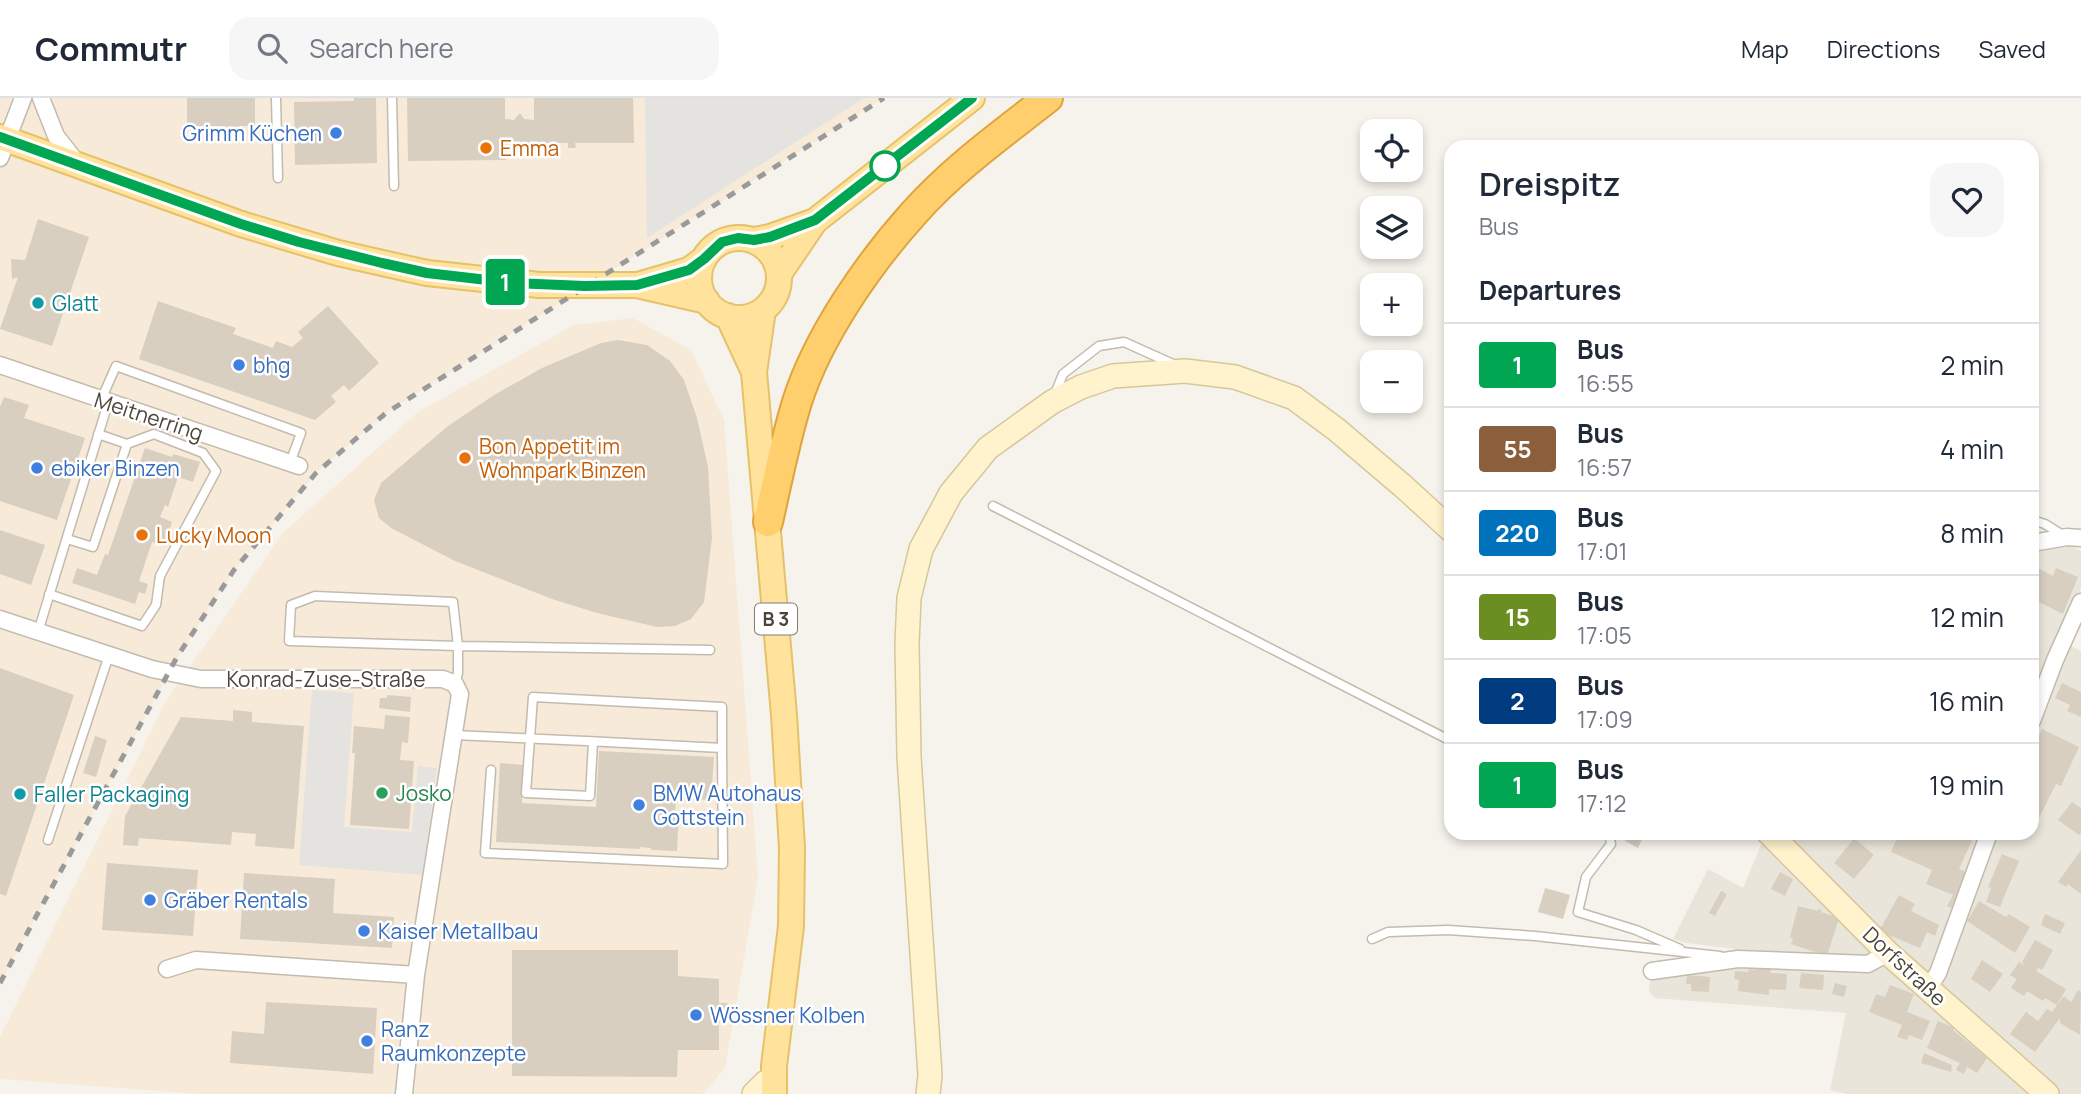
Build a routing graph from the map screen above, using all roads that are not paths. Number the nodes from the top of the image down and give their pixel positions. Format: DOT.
graph roads {
  1 [pos="23,98"];
  2 [pos="41,98"];
  3 [pos="276,98"];
  4 [pos="392,98"];
  5 [pos="972,98"];
  6 [pos="1048,98"];
  7 [pos="2,145"];
  8 [pos="80,166"];
  9 [pos="278,177"];
  10 [pos="394,186"];
  11 [pos="815,220"];
  12 [pos="754,240"];
  13 [pos="704,259"];
  14 [pos="779,274"];
  15 [pos="637,285"];
  16 [pos="707,301"];
  17 [pos="763,310"];
  18 [pos="728,316"];
  19 [pos="0,365"];
  20 [pos="1185,371"];
  21 [pos="754,372"];
  22 [pos="104,402"];
  23 [pos="1052,402"];
  24 [pos="98,434"];
  25 [pos="127,444"];
  26 [pos="294,465"];
  27 [pos="993,506"];
  28 [pos="768,522"];
  29 [pos="2039,522"];
  30 [pos="1444,524"];
  31 [pos="67,538"];
  32 [pos="2074,538"];
  33 [pos="2039,542"];
  34 [pos="49,594"];
  35 [pos="2081,602"];
  36 [pos="0,618"];
  37 [pos="38,632"];
  38 [pos="458,646"];
  39 [pos="710,650"];
  40 [pos="109,656"];
  41 [pos="455,684"];
  42 [pos="2039,702"];
  43 [pos="454,735"];
  44 [pos="1444,737"];
  45 [pos="530,739"];
  46 [pos="593,742"];
  47 [pos="722,748"];
  48 [pos="491,771"];
  49 [pos="48,839"];
  50 [pos="1610,840"];
  51 [pos="1776,840"];
  52 [pos="1986,840"];
  53 [pos="1372,939"];
  54 [pos="1685,951"];
  55 [pos="1888,953"];
  56 [pos="1738,958"];
  57 [pos="167,970"];
  58 [pos="1652,971"];
  59 [pos="416,975"];
  60 [pos="1928,989"];
  61 [pos="766,1086"];
  62 [pos="404,1094"];
  63 [pos="928,1094"];
  64 [pos="2047,1094"];
  1 -- 7 [label="street"];
  2 -- 8 [label="street"];
  3 -- 9 [label="lane"];
  4 -- 10 [label="lane"];
  5 -- 11 [label="main road"];
  6 -- 28 [label="highway"];
  7 -- 8 [label="main road, B 3"];
  8 -- 15 [label="main road, B 3"];
  11 -- 12 [label="main road"];
  11 -- 14 [label="main road"];
  12 -- 13 [label="main road, B 3"];
  12 -- 14 [label="main road"];
  13 -- 15 [label="main road, B 3"];
  13 -- 16 [label="main road"];
  14 -- 17 [label="main road, B 3"];
  15 -- 16 [label="main road, B 3"];
  16 -- 18 [label="main road, B 3"];
  17 -- 18 [label="main road"];
  17 -- 21 [label="main road, B 3"];
  18 -- 21 [label="main road, B 3"];
  19 -- 22 [label="street, Meitnerring"];
  20 -- 23 [label="street"];
  20 -- 23 [label="lane"];
  20 -- 30 [label="street"];
  21 -- 28 [label="main road, B 3"];
  22 -- 24 [label="lane"];
  22 -- 26 [label="street, Meitnerring"];
  22 -- 26 [label="lane"];
  23 -- 63 [label="street"];
  24 -- 25 [label="lane"];
  24 -- 31 [label="lane"];
  25 -- 31 [label="lane"];
  25 -- 34 [label="lane"];
  27 -- 44 [label="lane"];
  28 -- 61 [label="main road, B 3"];
  29 -- 32 [label="lane"];
  31 -- 34 [label="lane"];
  32 -- 33 [label="street"];
  34 -- 37 [label="lane"];
  35 -- 42 [label="street"];
  36 -- 37 [label="street"];
  37 -- 40 [label="street, Konrad-Zuse-Straße"];
  38 -- 38 [label="lane"];
  38 -- 39 [label="lane"];
  38 -- 41 [label="lane"];
  40 -- 41 [label="street, Konrad-Zuse-Straße"];
  40 -- 49 [label="lane"];
  41 -- 43 [label="street, Konrad-Zuse-Straße"];
  43 -- 45 [label="lane"];
  43 -- 59 [label="street, Konrad-Zuse-Straße"];
  45 -- 46 [label="lane"];
  45 -- 46 [label="lane"];
  45 -- 47 [label="lane"];
  46 -- 47 [label="lane"];
  47 -- 48 [label="lane"];
  50 -- 54 [label="lane"];
  51 -- 55 [label="street, Dorfstraße"];
  52 -- 60 [label="street"];
  53 -- 54 [label="lane"];
  54 -- 56 [label="lane"];
  55 -- 56 [label="street"];
  55 -- 60 [label="street, Dorfstraße"];
  56 -- 58 [label="street"];
  57 -- 59 [label="street"];
  59 -- 62 [label="street, Konrad-Zuse-Straße"];
  60 -- 64 [label="street, Dorfstraße"];
}
